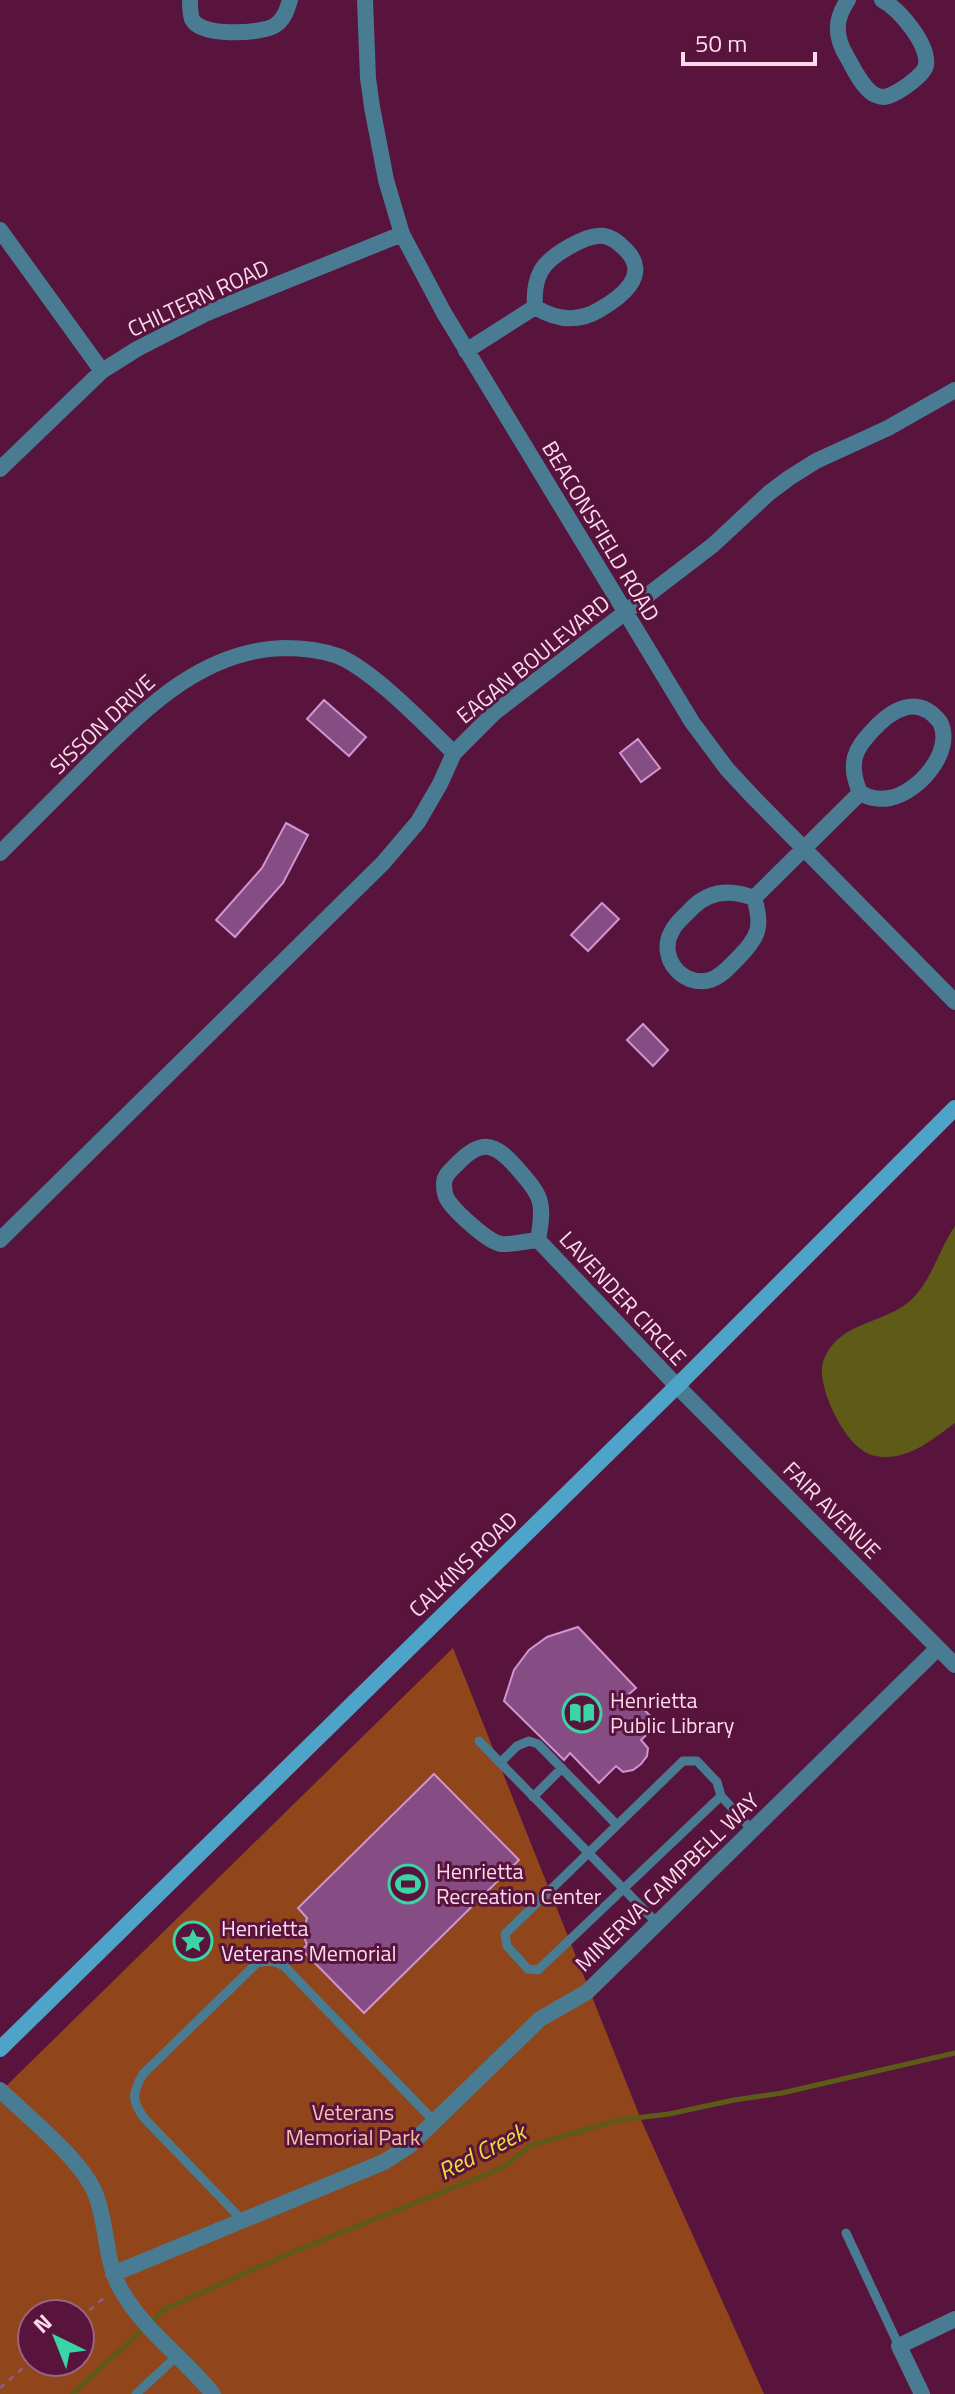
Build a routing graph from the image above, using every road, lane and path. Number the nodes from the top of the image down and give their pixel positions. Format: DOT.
graph roads {
  1 [pos="190,0"];
  2 [pos="290,0"];
  3 [pos="365,0"];
  4 [pos="848,0"];
  5 [pos="882,0"];
  6 [pos="0,230"];
  7 [pos="402,234"];
  8 [pos="535,307"];
  9 [pos="466,351"];
  10 [pos="102,371"];
  11 [pos="955,390"];
  12 [pos="0,469"];
  13 [pos="624,612"];
  14 [pos="454,753"];
  15 [pos="860,793"];
  16 [pos="804,848"];
  17 [pos="0,853"];
  18 [pos="754,898"];
  19 [pos="955,1002"];
  20 [pos="955,1108"];
  21 [pos="0,1240"];
  22 [pos="538,1240"];
  23 [pos="677,1386"];
  24 [pos="938,1648"];
  25 [pos="955,1665"];
  26 [pos="479,1741"];
  27 [pos="500,1763"];
  28 [pos="562,1768"];
  29 [pos="721,1796"];
  30 [pos="533,1797"];
  31 [pos="617,1825"];
  32 [pos="752,1830"];
  33 [pos="588,1853"];
  34 [pos="623,1889"];
  35 [pos="657,1923"];
  36 [pos="0,2049"];
  37 [pos="0,2090"];
  38 [pos="434,2121"];
  39 [pos="244,2222"];
  40 [pos="846,2233"];
  41 [pos="120,2288"];
  42 [pos="96,2304"];
  43 [pos="955,2319"];
  44 [pos="899,2346"];
  45 [pos="177,2356"];
  46 [pos="16,2374"];
  47 [pos="0,2388"];
  48 [pos="136,2394"];
  49 [pos="213,2394"];
  50 [pos="922,2394"];
  1 -- 2 [label="street"];
  3 -- 7 [label="street, BEACONSFIELD ROAD"];
  4 -- 5 [label="street"];
  6 -- 10 [label="street"];
  7 -- 9 [label="street, BEACONSFIELD ROAD"];
  7 -- 10 [label="street, CHILTERN ROAD"];
  8 -- 8 [label="street"];
  8 -- 9 [label="street"];
  9 -- 13 [label="street, BEACONSFIELD ROAD"];
  10 -- 12 [label="street, CHILTERN ROAD"];
  11 -- 13 [label="street, EAGAN BOULEVARD"];
  13 -- 14 [label="street, EAGAN BOULEVARD"];
  13 -- 16 [label="street, BEACONSFIELD ROAD"];
  14 -- 17 [label="street, SISSON DRIVE"];
  14 -- 21 [label="street, EAGAN BOULEVARD"];
  15 -- 15 [label="street"];
  15 -- 16 [label="street"];
  16 -- 18 [label="street"];
  16 -- 19 [label="street, BEACONSFIELD ROAD"];
  18 -- 18 [label="street"];
  20 -- 23 [label="main road, CALKINS ROAD"];
  22 -- 22 [label="street, LAVENDER CIRCLE"];
  22 -- 23 [label="street, LAVENDER CIRCLE"];
  23 -- 24 [label="street, FAIR AVENUE"];
  23 -- 36 [label="main road, CALKINS ROAD"];
  24 -- 25 [label="street, FAIR AVENUE"];
  24 -- 32 [label="street, MINERVA CAMPBELL WAY"];
  26 -- 27 [label="lane"];
  27 -- 28 [label="lane"];
  27 -- 30 [label="lane"];
  28 -- 30 [label="lane"];
  28 -- 31 [label="lane"];
  29 -- 31 [label="lane"];
  29 -- 32 [label="lane"];
  29 -- 34 [label="lane"];
  30 -- 33 [label="lane"];
  31 -- 33 [label="lane"];
  32 -- 35 [label="street, MINERVA CAMPBELL WAY"];
  33 -- 34 [label="lane"];
  33 -- 34 [label="lane"];
  34 -- 35 [label="lane"];
  35 -- 38 [label="street, MINERVA CAMPBELL WAY"];
  37 -- 41 [label="street"];
  38 -- 39 [label="street, MINERVA CAMPBELL WAY"];
  38 -- 39 [label="lane"];
  39 -- 41 [label="street, MINERVA CAMPBELL WAY"];
  40 -- 44 [label="lane"];
  41 -- 42 [label="path"];
  41 -- 45 [label="street"];
  43 -- 44 [label="street"];
  44 -- 50 [label="street"];
  45 -- 48 [label="lane"];
  45 -- 49 [label="street"];
  46 -- 47 [label="path"];
}
